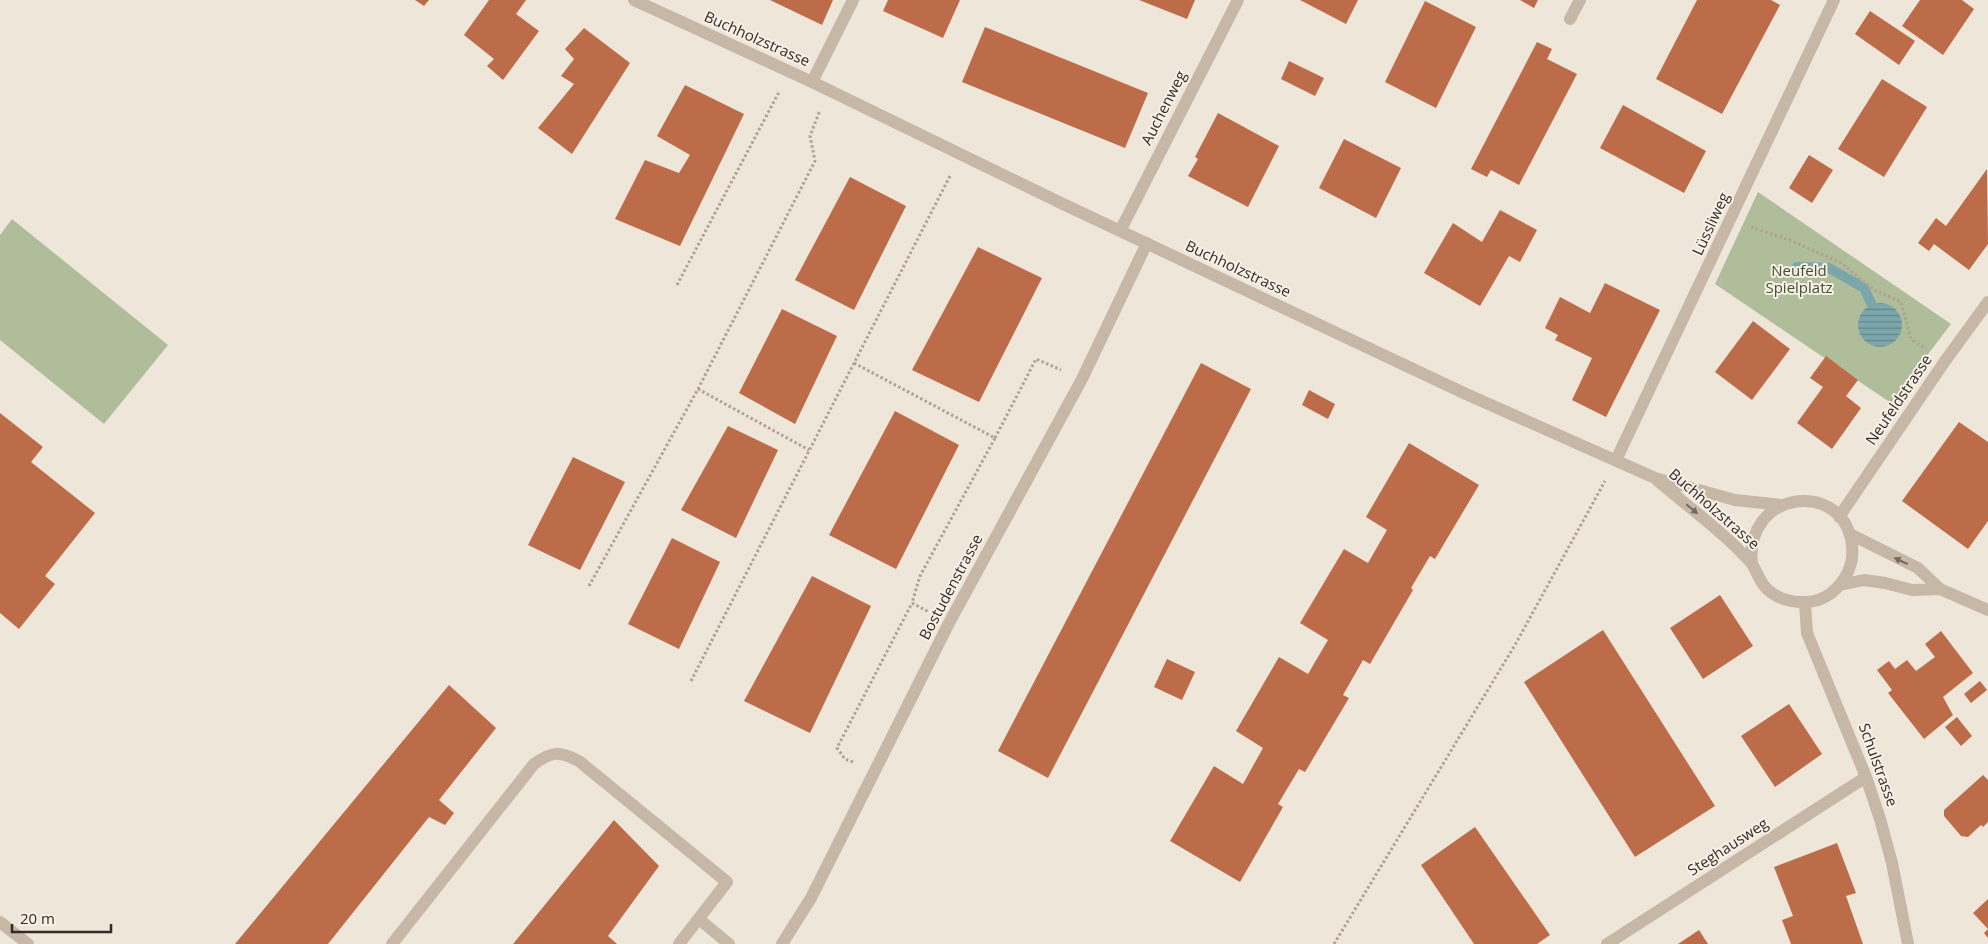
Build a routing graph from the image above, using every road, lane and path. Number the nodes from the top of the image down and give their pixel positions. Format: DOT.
graph roads {
  1 [pos="634,0"];
  2 [pos="853,0"];
  3 [pos="1238,0"];
  4 [pos="1580,0"];
  5 [pos="1834,0"];
  6 [pos="1570,19"];
  7 [pos="790,72"];
  8 [pos="812,82"];
  9 [pos="828,90"];
  10 [pos="960,155"];
  11 [pos="1731,220"];
  12 [pos="1120,230"];
  13 [pos="1146,243"];
  14 [pos="677,285"];
  15 [pos="1988,302"];
  16 [pos="1945,361"];
  17 [pos="854,363"];
  18 [pos="1082,379"];
  19 [pos="698,389"];
  20 [pos="995,438"];
  21 [pos="810,450"];
  22 [pos="1616,460"];
  23 [pos="1654,478"];
  24 [pos="1781,505"];
  25 [pos="1839,517"];
  26 [pos="1850,534"];
  27 [pos="1752,564"];
  28 [pos="1840,585"];
  29 [pos="589,586"];
  30 [pos="1940,589"];
  31 [pos="1805,602"];
  32 [pos="912,603"];
  33 [pos="1988,610"];
  34 [pos="949,623"];
  35 [pos="691,681"];
  36 [pos="874,771"];
  37 [pos="1866,777"];
  38 [pos="699,919"];
  39 [pos="0,922"];
  40 [pos="28,944"];
  41 [pos="392,944"];
  42 [pos="679,944"];
  43 [pos="729,944"];
  44 [pos="782,944"];
  45 [pos="1334,944"];
  46 [pos="1607,944"];
  47 [pos="1908,944"];
  1 -- 7 [label="street, Buchholzstrasse"];
  2 -- 8 [label="street, Buchholzstrasse"];
  3 -- 12 [label="street, Auchenweg"];
  4 -- 6 [label="street"];
  5 -- 11 [label="street, Lüssliweg"];
  7 -- 8 [label="street, Buchholzstrasse"];
  7 -- 14 [label="path"];
  8 -- 9 [label="street, Buchholzstrasse"];
  9 -- 10 [label="street, Buchholzstrasse"];
  9 -- 19 [label="path"];
  10 -- 12 [label="street, Buchholzstrasse"];
  10 -- 17 [label="path"];
  11 -- 16 [label="path"];
  11 -- 22 [label="street, Lüssliweg"];
  12 -- 13 [label="street, Buchholzstrasse"];
  13 -- 18 [label="street, Bostudenstrasse"];
  13 -- 22 [label="street, Buchholzstrasse"];
  15 -- 16 [label="street, Neufeldstrasse"];
  16 -- 25 [label="street, Neufeldstrasse"];
  17 -- 20 [label="path"];
  17 -- 21 [label="path"];
  18 -- 20 [label="path"];
  18 -- 34 [label="street, Bostudenstrasse"];
  19 -- 21 [label="path"];
  19 -- 29 [label="path"];
  20 -- 32 [label="path"];
  21 -- 35 [label="path"];
  22 -- 23 [label="street, Buchholzstrasse"];
  22 -- 45 [label="path"];
  23 -- 24 [label="street, Buchholzstrasse"];
  23 -- 27 [label="street, Buchholzstrasse, one-way"];
  24 -- 25 [label="street"];
  24 -- 27 [label="street"];
  25 -- 26 [label="street"];
  26 -- 28 [label="street"];
  30 -- 26 [label="street, one-way"];
  27 -- 31 [label="street"];
  28 -- 30 [label="street"];
  28 -- 31 [label="street"];
  30 -- 33 [label="street"];
  31 -- 37 [label="street, Schulstrasse"];
  32 -- 34 [label="path"];
  32 -- 36 [label="path"];
  34 -- 36 [label="street, Bostudenstrasse"];
  36 -- 44 [label="street, Bostudenstrasse"];
  37 -- 46 [label="street, Steghausweg"];
  37 -- 47 [label="street, Schulstrasse"];
  38 -- 41 [label="street"];
  38 -- 42 [label="street"];
  38 -- 43 [label="street"];
  39 -- 40 [label="street"];
}
